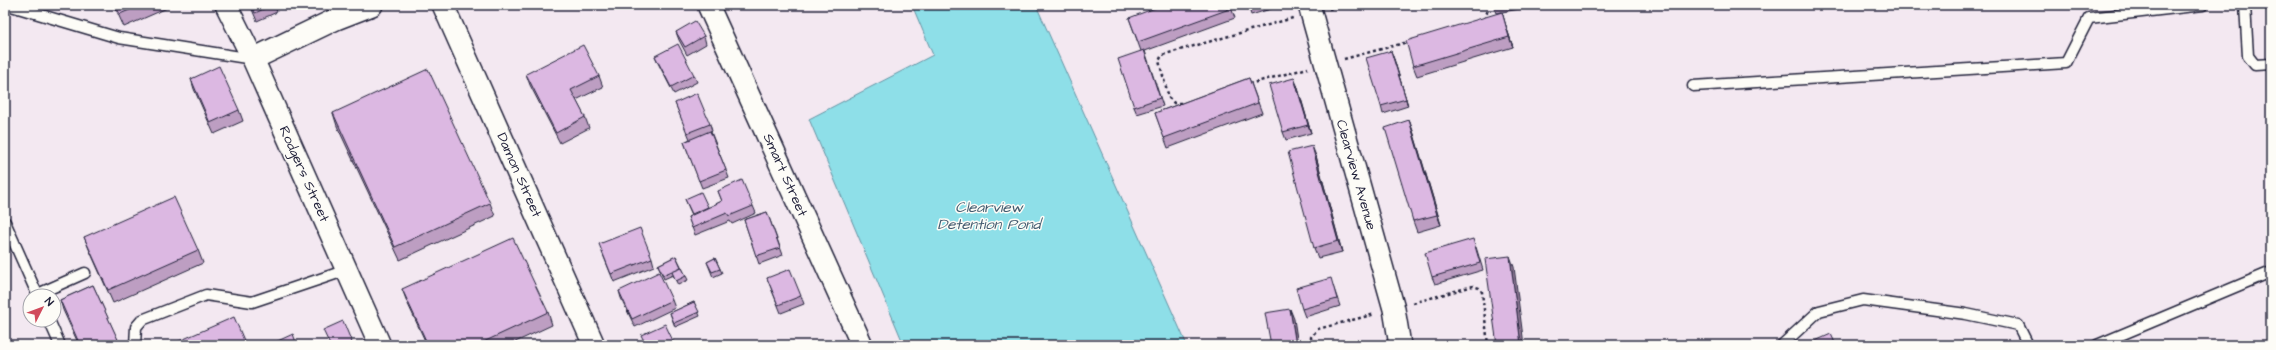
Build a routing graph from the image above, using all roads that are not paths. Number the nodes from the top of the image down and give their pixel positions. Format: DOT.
graph roads {
  1 [pos="8,5"];
  2 [pos="226,5"];
  3 [pos="372,5"];
  4 [pos="443,5"];
  5 [pos="708,5"];
  6 [pos="2203,5"];
  7 [pos="2245,5"];
  8 [pos="1310,9"];
  9 [pos="336,12"];
  10 [pos="253,59"];
  11 [pos="2271,64"];
  12 [pos="1693,86"];
  13 [pos="5,222"];
  14 [pos="347,270"];
  15 [pos="2271,272"];
  16 [pos="85,273"];
  17 [pos="35,288"];
  18 [pos="53,288"];
  19 [pos="53,328"];
  20 [pos="60,345"];
  21 [pos="134,345"];
  22 [pos="380,345"];
  23 [pos="594,345"];
  24 [pos="862,345"];
  25 [pos="1400,345"];
  26 [pos="1782,345"];
  27 [pos="2028,345"];
  28 [pos="2097,345"];
  1 -- 10 [label="lane"];
  2 -- 10 [label="street, Rodgers Street"];
  3 -- 9 [label="street"];
  4 -- 23 [label="street, Damon Street"];
  5 -- 24 [label="street, Smart Street"];
  6 -- 12 [label="lane"];
  7 -- 11 [label="lane"];
  8 -- 25 [label="street, Clearview Avenue"];
  9 -- 10 [label="street"];
  10 -- 14 [label="street, Rodgers Street"];
  13 -- 17 [label="lane"];
  14 -- 21 [label="lane"];
  14 -- 22 [label="street, Rodgers Street"];
  15 -- 28 [label="lane"];
  16 -- 18 [label="lane"];
  19 -- 20 [label="lane"];
  26 -- 27 [label="lane"];
}
